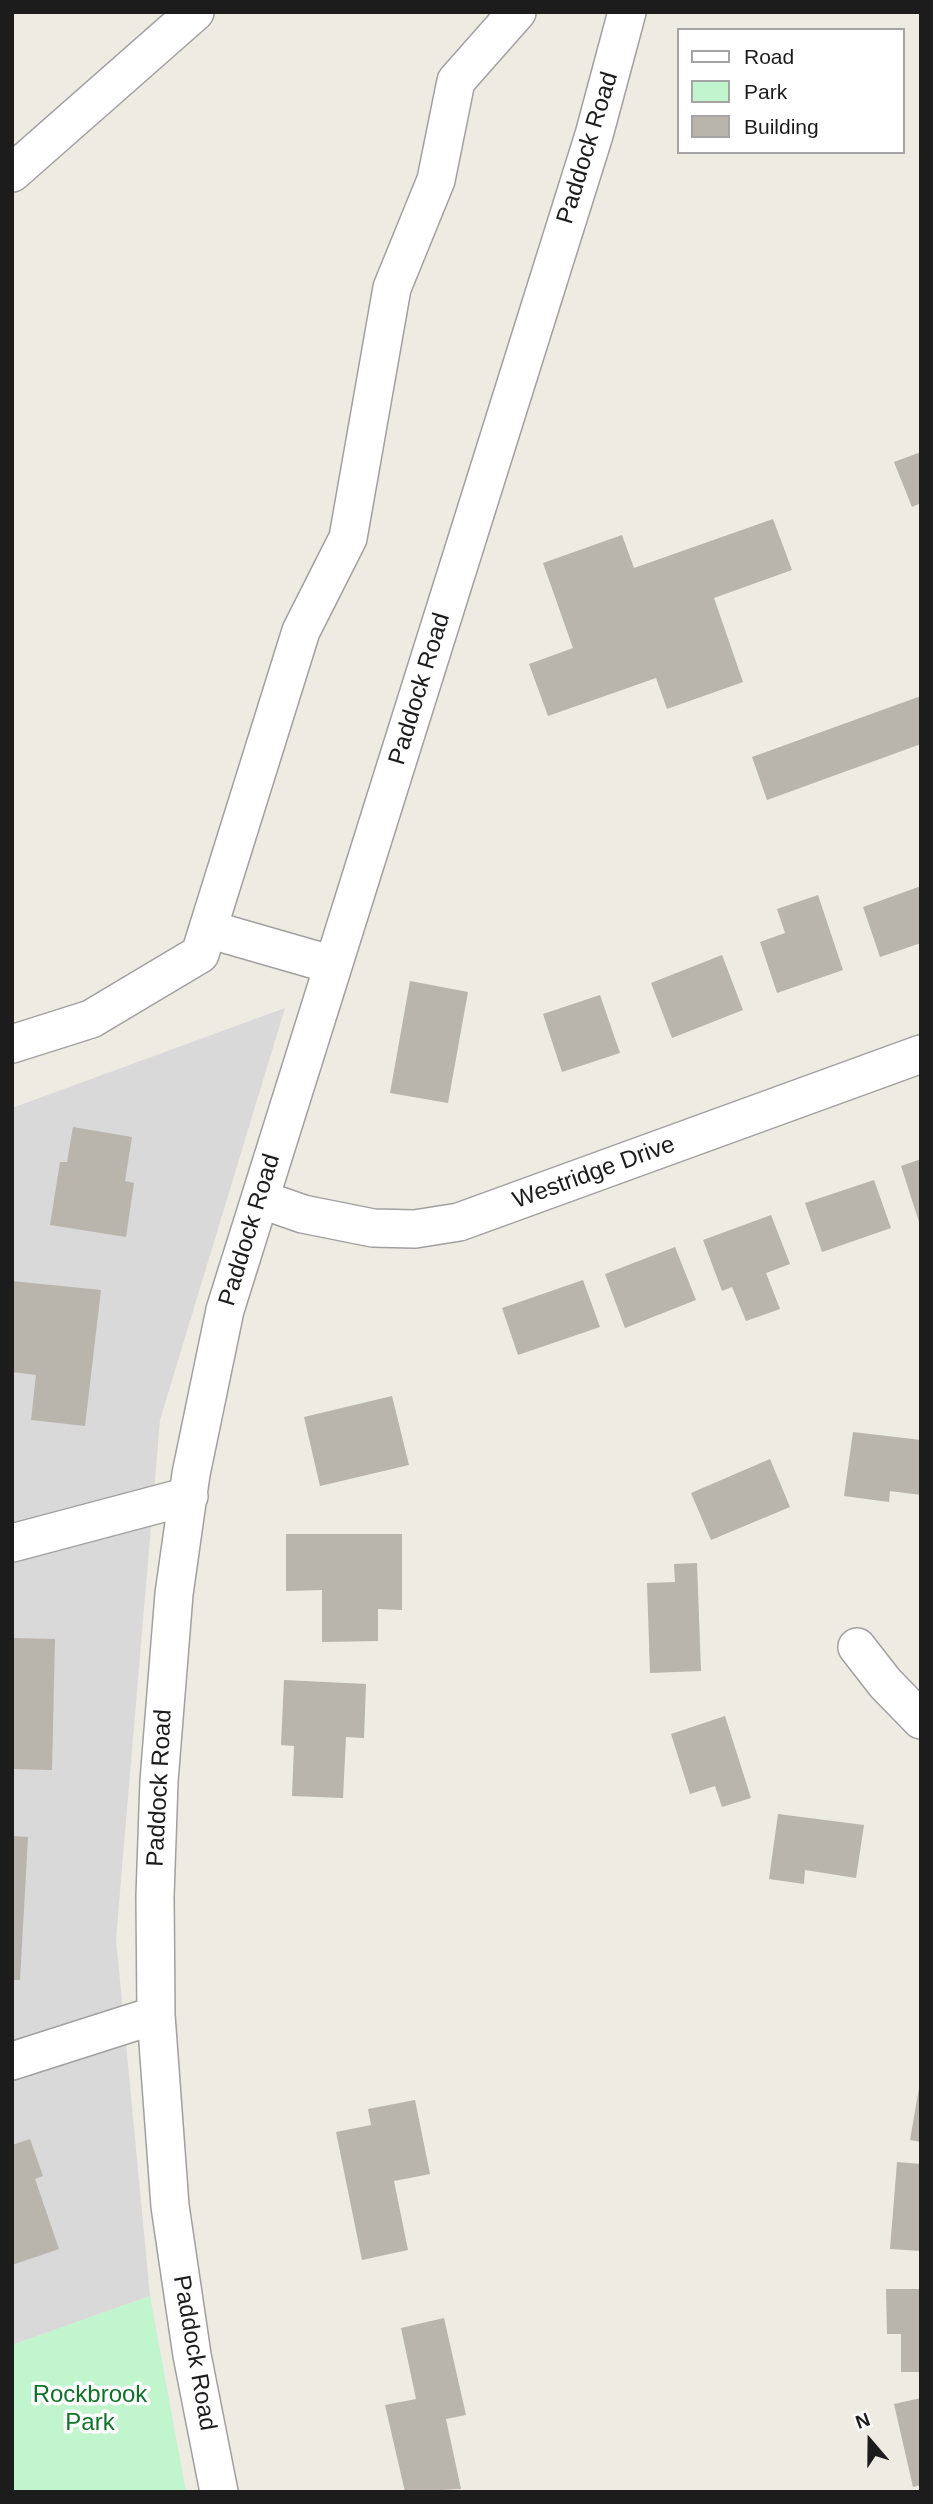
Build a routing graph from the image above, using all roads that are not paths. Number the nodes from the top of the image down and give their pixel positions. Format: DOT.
graph roads {
  1 [pos="195,12"];
  2 [pos="517,12"];
  3 [pos="627,12"];
  4 [pos="12,173"];
  5 [pos="208,929"];
  6 [pos="333,965"];
  7 [pos="12,1044"];
  8 [pos="921,1054"];
  9 [pos="260,1199"];
  10 [pos="189,1496"];
  11 [pos="12,1543"];
  12 [pos="857,1647"];
  13 [pos="921,1720"];
  14 [pos="156,2015"];
  15 [pos="12,2061"];
  16 [pos="219,2492"];
  1 -- 4 [label="street"];
  2 -- 5 [label="street"];
  3 -- 6 [label="street, Paddock Road"];
  5 -- 6 [label="street"];
  5 -- 7 [label="street"];
  6 -- 9 [label="street, Paddock Road"];
  8 -- 9 [label="street, Westridge Drive"];
  9 -- 10 [label="street, Paddock Road"];
  10 -- 11 [label="street"];
  10 -- 14 [label="street, Paddock Road"];
  12 -- 13 [label="street"];
  14 -- 15 [label="street"];
  14 -- 16 [label="street, Paddock Road"];
}
